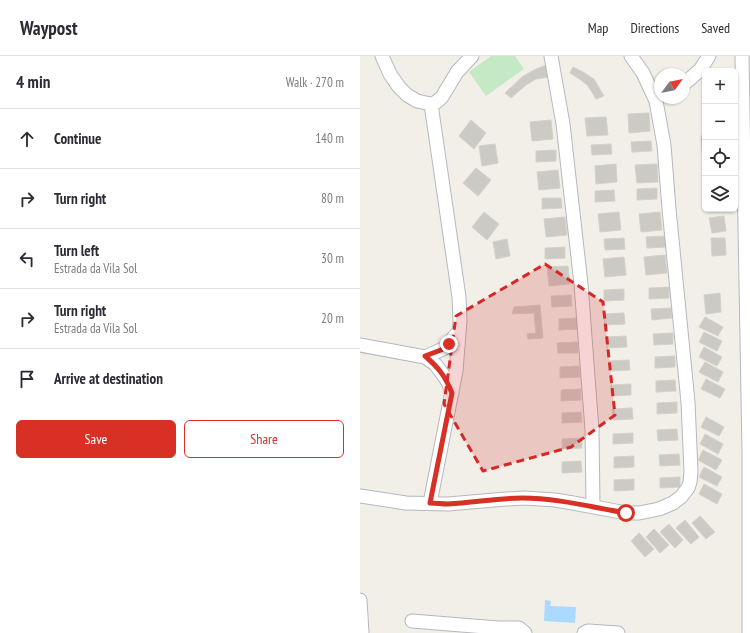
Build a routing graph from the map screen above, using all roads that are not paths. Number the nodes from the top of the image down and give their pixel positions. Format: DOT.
graph roads {
  1 [pos="382,56"];
  2 [pos="472,56"];
  3 [pos="551,56"];
  4 [pos="631,56"];
  5 [pos="709,56"];
  6 [pos="742,56"];
  7 [pos="690,79"];
  8 [pos="747,83"];
  9 [pos="654,92"];
  10 [pos="431,104"];
  11 [pos="659,104"];
  12 [pos="460,330"];
  13 [pos="360,345"];
  14 [pos="425,356"];
  15 [pos="452,393"];
  16 [pos="749,453"];
  17 [pos="360,496"];
  18 [pos="430,503"];
  19 [pos="593,506"];
  20 [pos="360,600"];
  21 [pos="750,603"];
  22 [pos="412,620"];
  23 [pos="362,633"];
  24 [pos="525,633"];
  25 [pos="584,633"];
  26 [pos="618,633"];
  27 [pos="749,633"];
  1 -- 10 [label="street"];
  2 -- 10 [label="street"];
  3 -- 19 [label="street"];
  4 -- 9 [label="street"];
  5 -- 7 [label="street"];
  6 -- 8 [label="street"];
  8 -- 16 [label="street"];
  10 -- 12 [label="street"];
  11 -- 19 [label="street"];
  12 -- 14 [label="street"];
  12 -- 15 [label="street"];
  13 -- 14 [label="street"];
  14 -- 15 [label="street"];
  15 -- 18 [label="street"];
  16 -- 21 [label="street"];
  17 -- 18 [label="street"];
  18 -- 19 [label="street"];
  20 -- 23 [label="street"];
  21 -- 27 [label="street"];
  22 -- 24 [label="street"];
  25 -- 26 [label="street"];
}
